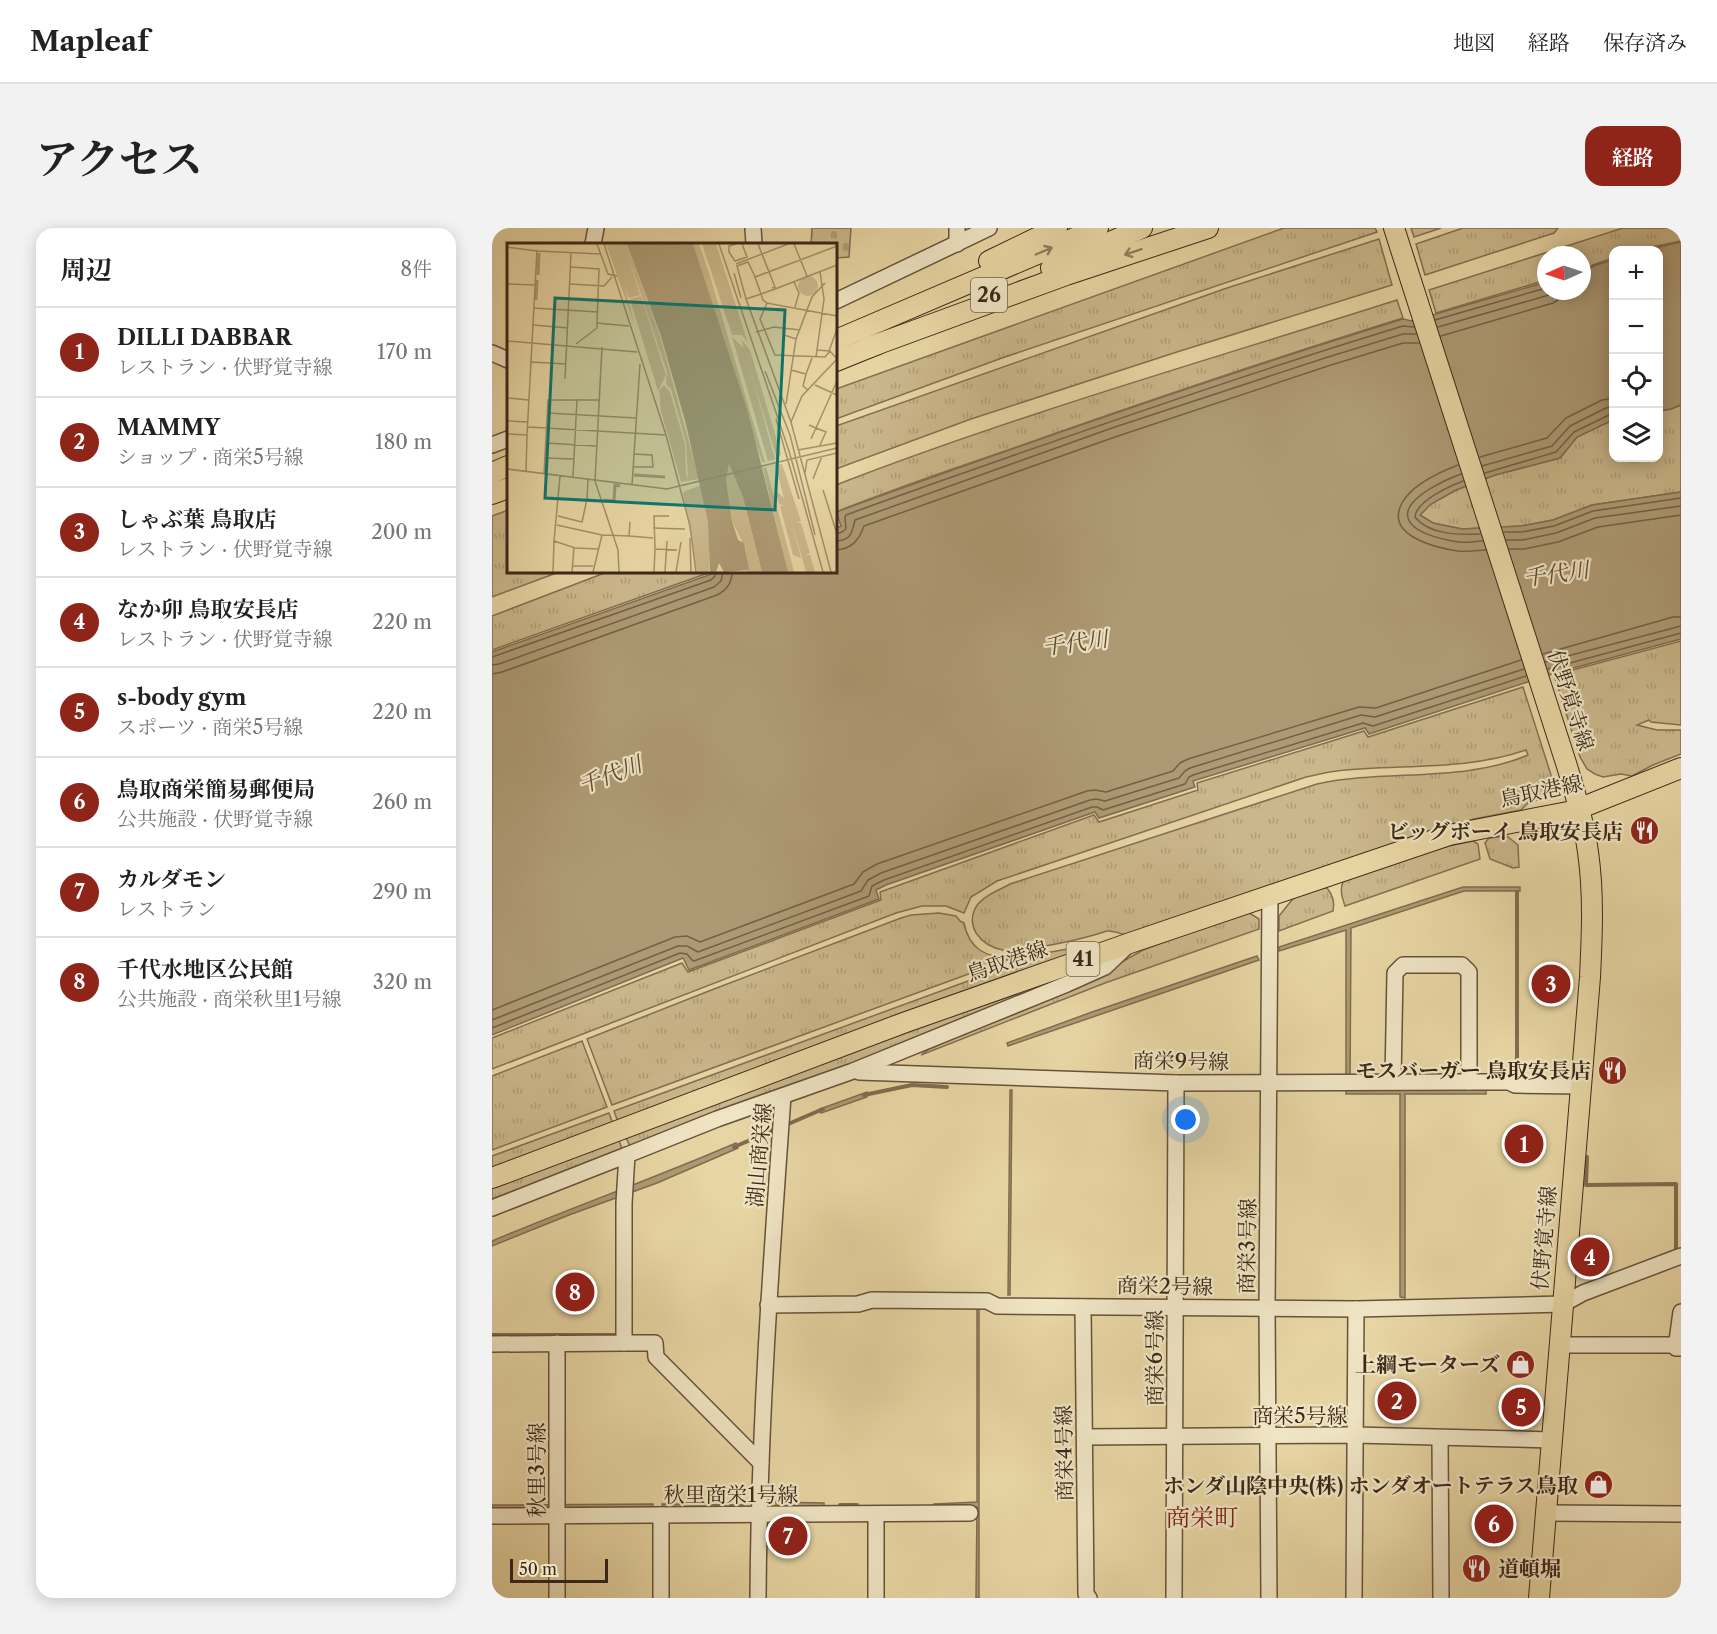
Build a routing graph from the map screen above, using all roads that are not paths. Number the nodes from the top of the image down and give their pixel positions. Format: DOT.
graph roads {
  1 [pos="596,228"];
  2 [pos="753,228"];
  3 [pos="957,228"];
  4 [pos="989,228"];
  5 [pos="1057,228"];
  6 [pos="1098,228"];
  7 [pos="1142,228"];
  8 [pos="1208,228"];
  9 [pos="1394,228"];
  10 [pos="594,243"];
  11 [pos="754,243"];
  12 [pos="957,244"];
  13 [pos="837,301"];
  14 [pos="859,329"];
  15 [pos="837,340"];
  16 [pos="867,348"];
  17 [pos="492,353"];
  18 [pos="507,360"];
  19 [pos="837,361"];
  20 [pos="507,439"];
  21 [pos="492,445"];
  22 [pos="507,466"];
  23 [pos="492,472"];
  24 [pos="507,488"];
  25 [pos="492,494"];
  26 [pos="1681,768"];
  27 [pos="1579,810"];
  28 [pos="1270,894"];
  29 [pos="1130,943"];
  30 [pos="853,1071"];
  31 [pos="1393,1082"];
  32 [pos="1469,1082"];
  33 [pos="1176,1083"];
  34 [pos="1269,1083"];
  35 [pos="1581,1086"];
  36 [pos="783,1096"];
  37 [pos="627,1155"];
  38 [pos="492,1178"];
  39 [pos="492,1208"];
  40 [pos="1681,1256"];
  41 [pos="1563,1304"];
  42 [pos="768,1305"];
  43 [pos="1175,1306"];
  44 [pos="1083,1307"];
  45 [pos="1267,1309"];
  46 [pos="1356,1309"];
  47 [pos="1681,1312"];
  48 [pos="557,1343"];
  49 [pos="624,1343"];
  50 [pos="492,1344"];
  51 [pos="1560,1345"];
  52 [pos="1679,1347"];
  53 [pos="1354,1435"];
  54 [pos="1175,1436"];
  55 [pos="1268,1436"];
  56 [pos="1085,1437"];
  57 [pos="1440,1438"];
  58 [pos="1552,1440"];
  59 [pos="761,1463"];
  60 [pos="970,1513"];
  61 [pos="1546,1513"];
  62 [pos="876,1514"];
  63 [pos="1681,1514"];
  64 [pos="557,1515"];
  65 [pos="661,1515"];
  66 [pos="758,1515"];
  67 [pos="492,1516"];
  68 [pos="557,1598"];
  69 [pos="661,1598"];
  70 [pos="758,1598"];
  71 [pos="876,1598"];
  72 [pos="1089,1598"];
  73 [pos="1174,1598"];
  74 [pos="1269,1598"];
  75 [pos="1354,1598"];
  76 [pos="1441,1598"];
  77 [pos="1539,1598"];
  1 -- 10 [label="street"];
  2 -- 11 [label="street"];
  3 -- 12 [label="street"];
  4 -- 12 [label="street"];
  5 -- 14 [label="main road"];
  14 -- 6 [label="main road, 26, one-way"];
  7 -- 16 [label="main road, 26"];
  8 -- 16 [label="main road, one-way"];
  9 -- 27 [label="main road, 伏野覚寺線"];
  12 -- 13 [label="street"];
  14 -- 15 [label="main road, 26"];
  16 -- 19 [label="main road, 26"];
  17 -- 18 [label="street"];
  20 -- 21 [label="street"];
  22 -- 23 [label="main road"];
  24 -- 25 [label="main road"];
  26 -- 27 [label="main road, 鳥取港線 / 41"];
  27 -- 28 [label="main road, 鳥取港線 / 41"];
  27 -- 35 [label="main road, 伏野覚寺線"];
  28 -- 29 [label="main road, 鳥取港線 / 41"];
  28 -- 34 [label="street, 商栄3号線"];
  29 -- 30 [label="street, 湖山商栄線"];
  29 -- 38 [label="main road, 鳥取港線 / 41"];
  30 -- 33 [label="street, 商栄9号線"];
  30 -- 36 [label="street, 湖山商栄線"];
  31 -- 32 [label="street, 商栄9号線"];
  31 -- 32 [label="street"];
  31 -- 34 [label="street, 商栄9号線"];
  32 -- 35 [label="street, 商栄9号線"];
  33 -- 34 [label="street, 商栄9号線"];
  33 -- 43 [label="street, 商栄6号線"];
  34 -- 45 [label="street, 商栄3号線"];
  35 -- 41 [label="main road, 伏野覚寺線"];
  36 -- 37 [label="street"];
  36 -- 42 [label="street, 湖山商栄線"];
  37 -- 39 [label="street"];
  37 -- 49 [label="street"];
  40 -- 41 [label="street"];
  41 -- 46 [label="street, 商栄2号線"];
  41 -- 51 [label="main road, 伏野覚寺線"];
  42 -- 44 [label="street, 商栄2号線"];
  42 -- 59 [label="street, 湖山商栄線"];
  43 -- 44 [label="street, 商栄2号線"];
  43 -- 45 [label="street, 商栄2号線"];
  43 -- 54 [label="street, 商栄6号線"];
  44 -- 56 [label="street, 商栄4号線"];
  45 -- 46 [label="street, 商栄2号線"];
  45 -- 55 [label="street, 商栄3号線"];
  46 -- 53 [label="street"];
  47 -- 52 [label="street"];
  48 -- 49 [label="street"];
  48 -- 50 [label="street"];
  48 -- 64 [label="street, 秋里3号線"];
  49 -- 59 [label="street"];
  51 -- 52 [label="street"];
  51 -- 58 [label="main road, 伏野覚寺線"];
  53 -- 55 [label="street, 商栄5号線"];
  53 -- 57 [label="street, 商栄5号線"];
  53 -- 75 [label="street"];
  54 -- 55 [label="street, 商栄5号線"];
  54 -- 56 [label="street, 商栄5号線"];
  54 -- 73 [label="street, 商栄6号線"];
  55 -- 74 [label="street, 商栄3号線"];
  56 -- 72 [label="street, 商栄4号線"];
  57 -- 58 [label="street, 商栄5号線"];
  57 -- 76 [label="street"];
  58 -- 61 [label="main road, 伏野覚寺線"];
  59 -- 66 [label="street, 湖山商栄線"];
  60 -- 62 [label="street, 秋里商栄1号線"];
  61 -- 63 [label="street"];
  61 -- 77 [label="main road, 伏野覚寺線"];
  62 -- 66 [label="street, 秋里商栄1号線"];
  62 -- 71 [label="street"];
  64 -- 65 [label="street, 秋里商栄1号線"];
  64 -- 67 [label="street, 秋里商栄1号線"];
  64 -- 68 [label="street, 秋里3号線"];
  65 -- 66 [label="street, 秋里商栄1号線"];
  65 -- 69 [label="street"];
  66 -- 70 [label="street, 湖山商栄線"];
}
